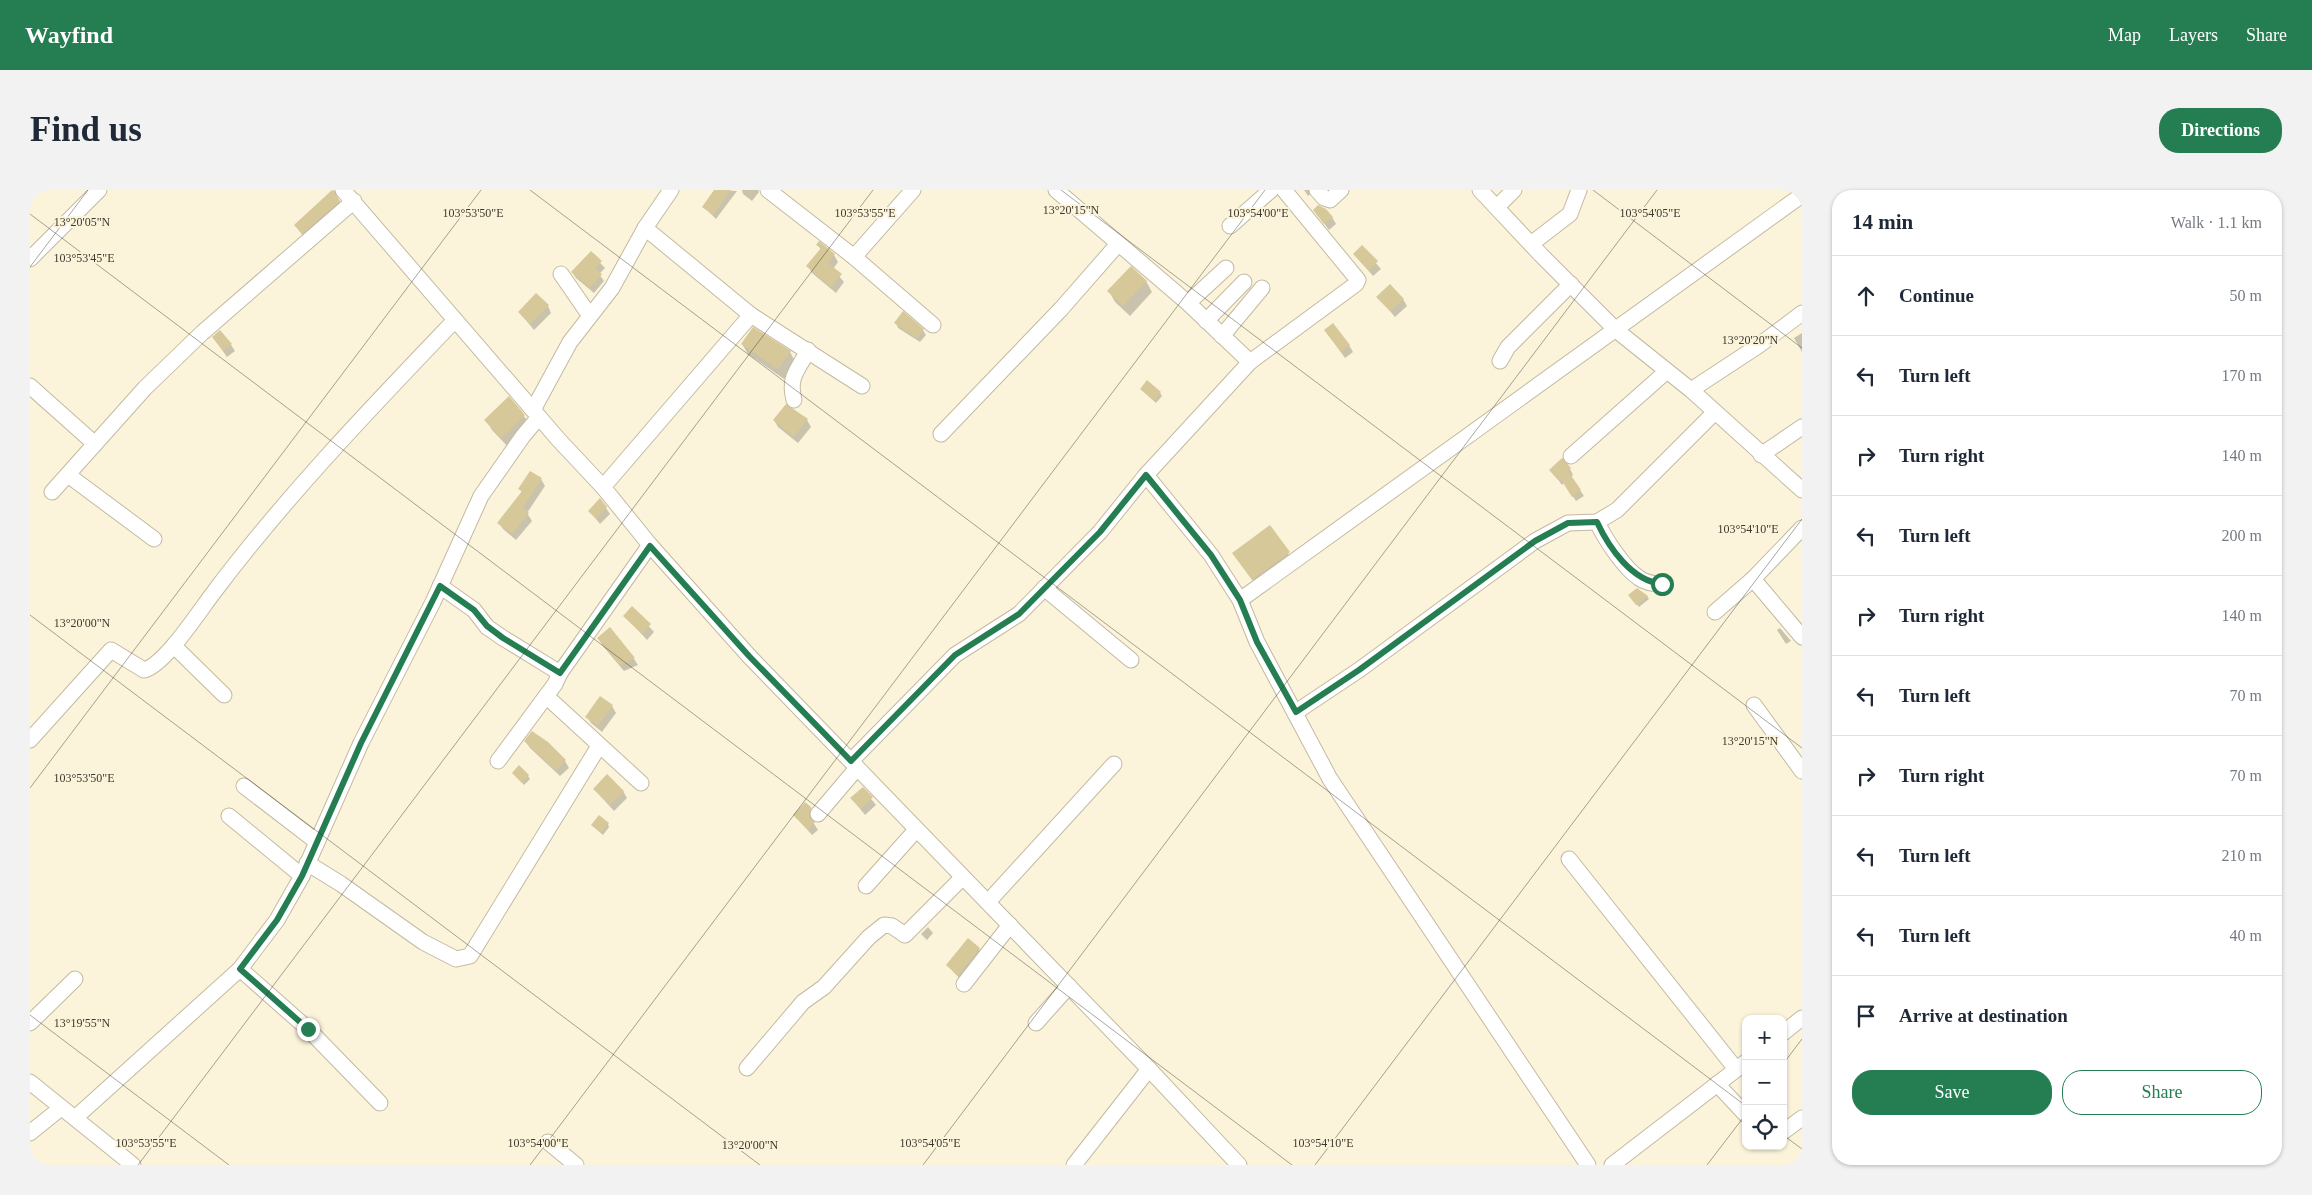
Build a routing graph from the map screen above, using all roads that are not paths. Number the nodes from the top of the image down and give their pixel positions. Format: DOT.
graph roads {
  1 [pos="99,190"];
  2 [pos="671,190"];
  3 [pos="768,190"];
  4 [pos="912,190"];
  5 [pos="1056,190"];
  6 [pos="1271,190"];
  7 [pos="1284,190"];
  8 [pos="1317,190"];
  9 [pos="1341,190"];
  10 [pos="1480,190"];
  11 [pos="1514,190"];
  12 [pos="1579,190"];
  13 [pos="1802,194"];
  14 [pos="348,196"];
  15 [pos="1497,207"];
  16 [pos="1230,226"];
  17 [pos="645,228"];
  18 [pos="1118,244"];
  19 [pos="1531,244"];
  20 [pos="854,257"];
  21 [pos="30,259"];
  22 [pos="1226,268"];
  23 [pos="560,274"];
  24 [pos="1244,282"];
  25 [pos="1570,284"];
  26 [pos="1262,288"];
  27 [pos="1188,304"];
  28 [pos="1802,313"];
  29 [pos="751,315"];
  30 [pos="590,316"];
  31 [pos="455,320"];
  32 [pos="1206,321"];
  33 [pos="933,325"];
  34 [pos="1616,330"];
  35 [pos="1222,336"];
  36 [pos="808,350"];
  37 [pos="1500,361"];
  38 [pos="1250,362"];
  39 [pos="1667,371"];
  40 [pos="30,386"];
  41 [pos="862,386"];
  42 [pos="1691,390"];
  43 [pos="794,400"];
  44 [pos="1715,412"];
  45 [pos="536,413"];
  46 [pos="1802,427"];
  47 [pos="941,434"];
  48 [pos="96,444"];
  49 [pos="1761,455"];
  50 [pos="1571,456"];
  51 [pos="68,475"];
  52 [pos="1146,475"];
  53 [pos="603,487"];
  54 [pos="1802,490"];
  55 [pos="52,492"];
  56 [pos="1597,522"];
  57 [pos="1802,528"];
  58 [pos="154,539"];
  59 [pos="650,546"];
  60 [pos="1753,579"];
  61 [pos="1662,584"];
  62 [pos="440,586"];
  63 [pos="1044,588"];
  64 [pos="1240,600"];
  65 [pos="1716,612"];
  66 [pos="1802,637"];
  67 [pos="174,646"];
  68 [pos="1131,660"];
  69 [pos="560,673"];
  70 [pos="224,695"];
  71 [pos="546,696"];
  72 [pos="1754,705"];
  73 [pos="1296,712"];
  74 [pos="30,740"];
  75 [pos="599,746"];
  76 [pos="498,761"];
  77 [pos="1114,764"];
  78 [pos="854,765"];
  79 [pos="1802,771"];
  80 [pos="641,783"];
  81 [pos="244,786"];
  82 [pos="818,814"];
  83 [pos="229,816"];
  84 [pos="916,830"];
  85 [pos="317,842"];
  86 [pos="1568,859"];
  87 [pos="304,870"];
  88 [pos="962,878"];
  89 [pos="866,886"];
  90 [pos="988,902"];
  91 [pos="1010,925"];
  92 [pos="240,969"];
  93 [pos="76,979"];
  94 [pos="964,984"];
  95 [pos="1069,986"];
  96 [pos="1802,1018"];
  97 [pos="30,1022"];
  98 [pos="1036,1023"];
  99 [pos="1787,1030"];
  100 [pos="1741,1066"];
  101 [pos="747,1068"];
  102 [pos="1150,1069"];
  103 [pos="30,1082"];
  104 [pos="1717,1084"];
  105 [pos="380,1103"];
  106 [pos="61,1108"];
  107 [pos="1742,1111"];
  108 [pos="75,1118"];
  109 [pos="1802,1118"];
  110 [pos="1787,1129"];
  111 [pos="30,1133"];
  112 [pos="548,1142"];
  113 [pos="125,1163"];
  114 [pos="576,1165"];
  115 [pos="1074,1165"];
  116 [pos="1239,1165"];
  117 [pos="1588,1165"];
  118 [pos="1612,1165"];
  1 -- 21 [label="street"];
  2 -- 17 [label="street"];
  3 -- 20 [label="street"];
  4 -- 20 [label="street"];
  5 -- 18 [label="street"];
  6 -- 16 [label="street"];
  7 -- 38 [label="street"];
  8 -- 9 [label="street"];
  10 -- 15 [label="street"];
  11 -- 15 [label="street"];
  12 -- 19 [label="street"];
  13 -- 34 [label="street"];
  14 -- 31 [label="street"];
  14 -- 48 [label="street"];
  15 -- 19 [label="street"];
  17 -- 29 [label="street"];
  17 -- 30 [label="street"];
  18 -- 27 [label="street"];
  18 -- 47 [label="street"];
  19 -- 25 [label="street"];
  20 -- 33 [label="street"];
  22 -- 27 [label="street"];
  23 -- 30 [label="street"];
  24 -- 32 [label="street"];
  25 -- 34 [label="street"];
  25 -- 37 [label="street"];
  26 -- 35 [label="street"];
  27 -- 32 [label="street"];
  28 -- 42 [label="street"];
  29 -- 36 [label="street"];
  29 -- 53 [label="street"];
  30 -- 45 [label="street"];
  31 -- 45 [label="street"];
  31 -- 67 [label="street"];
  32 -- 35 [label="street"];
  34 -- 39 [label="street"];
  34 -- 64 [label="street"];
  35 -- 38 [label="street"];
  36 -- 41 [label="street"];
  36 -- 43 [label="street"];
  38 -- 52 [label="street"];
  39 -- 42 [label="street"];
  39 -- 50 [label="street"];
  40 -- 48 [label="street"];
  42 -- 44 [label="street"];
  44 -- 49 [label="street"];
  44 -- 56 [label="street"];
  45 -- 53 [label="street"];
  45 -- 62 [label="street"];
  46 -- 49 [label="street"];
  48 -- 51 [label="street"];
  49 -- 54 [label="street"];
  51 -- 55 [label="street"];
  51 -- 58 [label="street"];
  52 -- 63 [label="street"];
  52 -- 64 [label="street"];
  53 -- 59 [label="street"];
  56 -- 61 [label="street"];
  56 -- 73 [label="street"];
  57 -- 60 [label="street"];
  59 -- 69 [label="street"];
  59 -- 78 [label="street"];
  60 -- 65 [label="street"];
  60 -- 66 [label="street"];
  62 -- 69 [label="street"];
  62 -- 85 [label="street"];
  63 -- 68 [label="street"];
  63 -- 78 [label="street"];
  64 -- 73 [label="street"];
  67 -- 70 [label="street"];
  67 -- 74 [label="street"];
  69 -- 71 [label="street"];
  71 -- 75 [label="street"];
  71 -- 76 [label="street"];
  72 -- 79 [label="street"];
  73 -- 117 [label="street"];
  75 -- 80 [label="street"];
  75 -- 87 [label="street"];
  77 -- 90 [label="street"];
  78 -- 82 [label="street"];
  78 -- 84 [label="street"];
  81 -- 85 [label="street"];
  83 -- 87 [label="street"];
  84 -- 88 [label="street"];
  84 -- 89 [label="street"];
  85 -- 87 [label="street"];
  86 -- 100 [label="street"];
  87 -- 92 [label="street"];
  88 -- 90 [label="street"];
  88 -- 101 [label="street"];
  90 -- 91 [label="street"];
  91 -- 94 [label="street"];
  91 -- 95 [label="street"];
  92 -- 105 [label="street"];
  92 -- 108 [label="street"];
  93 -- 97 [label="street"];
  95 -- 98 [label="street"];
  95 -- 102 [label="street"];
  96 -- 99 [label="street"];
  100 -- 104 [label="street"];
  102 -- 115 [label="street"];
  102 -- 116 [label="street"];
  103 -- 106 [label="street"];
  104 -- 107 [label="street"];
  104 -- 118 [label="street"];
  106 -- 108 [label="street"];
  106 -- 111 [label="street"];
  108 -- 113 [label="street"];
  109 -- 110 [label="street"];
  112 -- 114 [label="street"];
}
